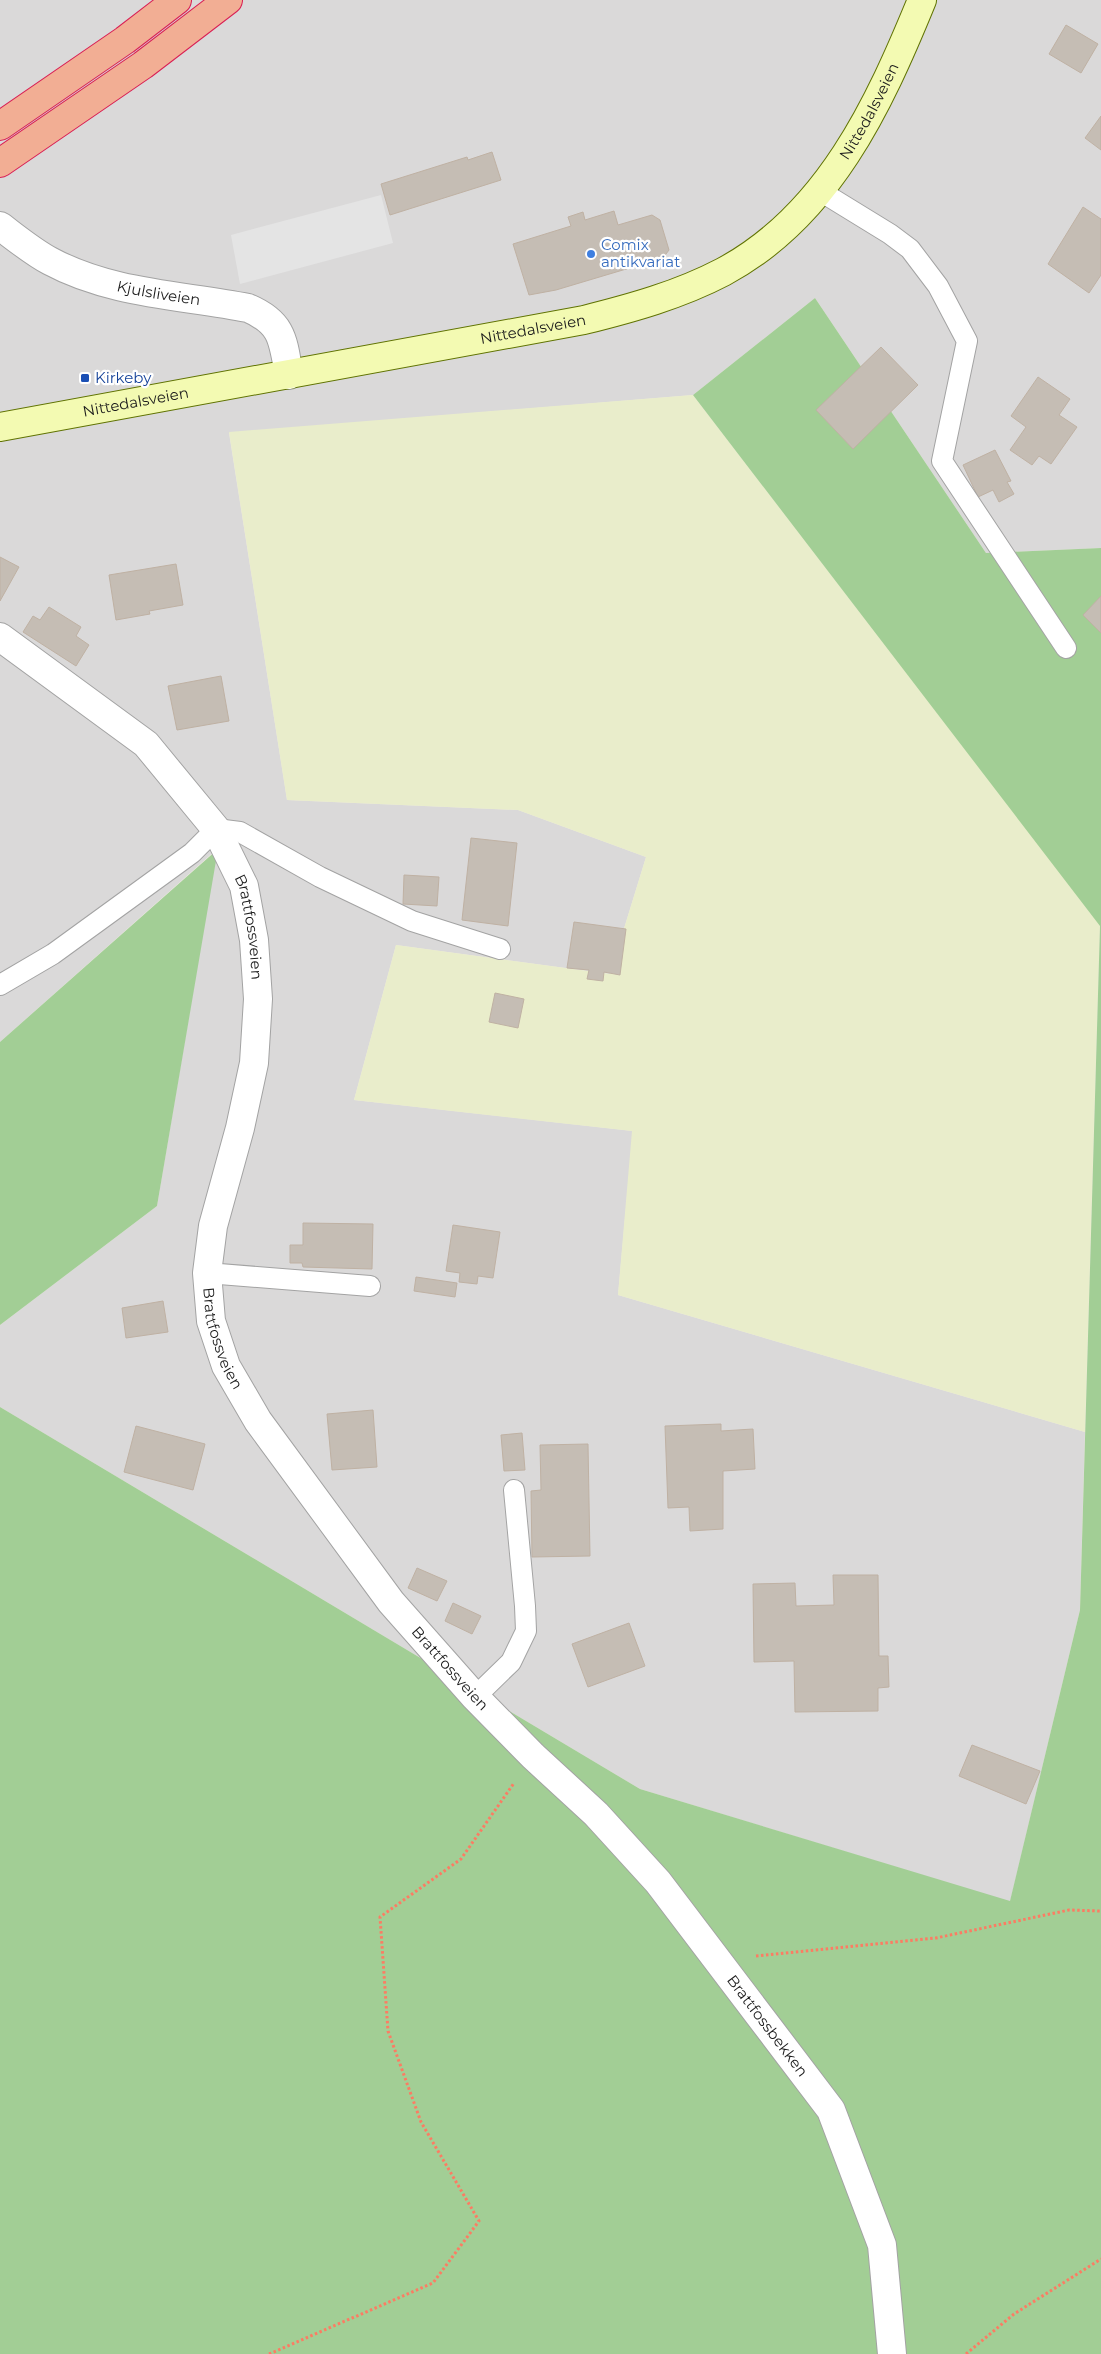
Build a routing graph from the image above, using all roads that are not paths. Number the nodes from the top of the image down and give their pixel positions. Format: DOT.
graph roads {
  1 [pos="177,0"];
  2 [pos="228,0"];
  3 [pos="922,0"];
  4 [pos="0,126"];
  5 [pos="0,163"];
  6 [pos="820,191"];
  7 [pos="0,226"];
  8 [pos="289,374"];
  9 [pos="0,427"];
  10 [pos="0,637"];
  11 [pos="1066,648"];
  12 [pos="216,830"];
  13 [pos="500,949"];
  14 [pos="0,985"];
  15 [pos="207,1273"];
  16 [pos="370,1286"];
  17 [pos="514,1490"];
  18 [pos="475,1697"];
  19 [pos="533,1756"];
  20 [pos="892,2354"];
  1 -- 4 [label="highway"];
  2 -- 5 [label="highway"];
  3 -- 6 [label="main road, Nittedalsveien"];
  6 -- 8 [label="main road, Nittedalsveien"];
  6 -- 11 [label="lane"];
  7 -- 8 [label="street, Kjulsliveien"];
  8 -- 9 [label="main road, Nittedalsveien"];
  10 -- 12 [label="street, Brattfossveien"];
  12 -- 13 [label="lane"];
  12 -- 14 [label="lane"];
  12 -- 15 [label="street, Brattfossveien"];
  15 -- 16 [label="lane"];
  15 -- 18 [label="street, Brattfossveien"];
  17 -- 18 [label="lane"];
  18 -- 19 [label="street, Brattfossveien"];
  19 -- 20 [label="street, Brattfossbekken"];
}
